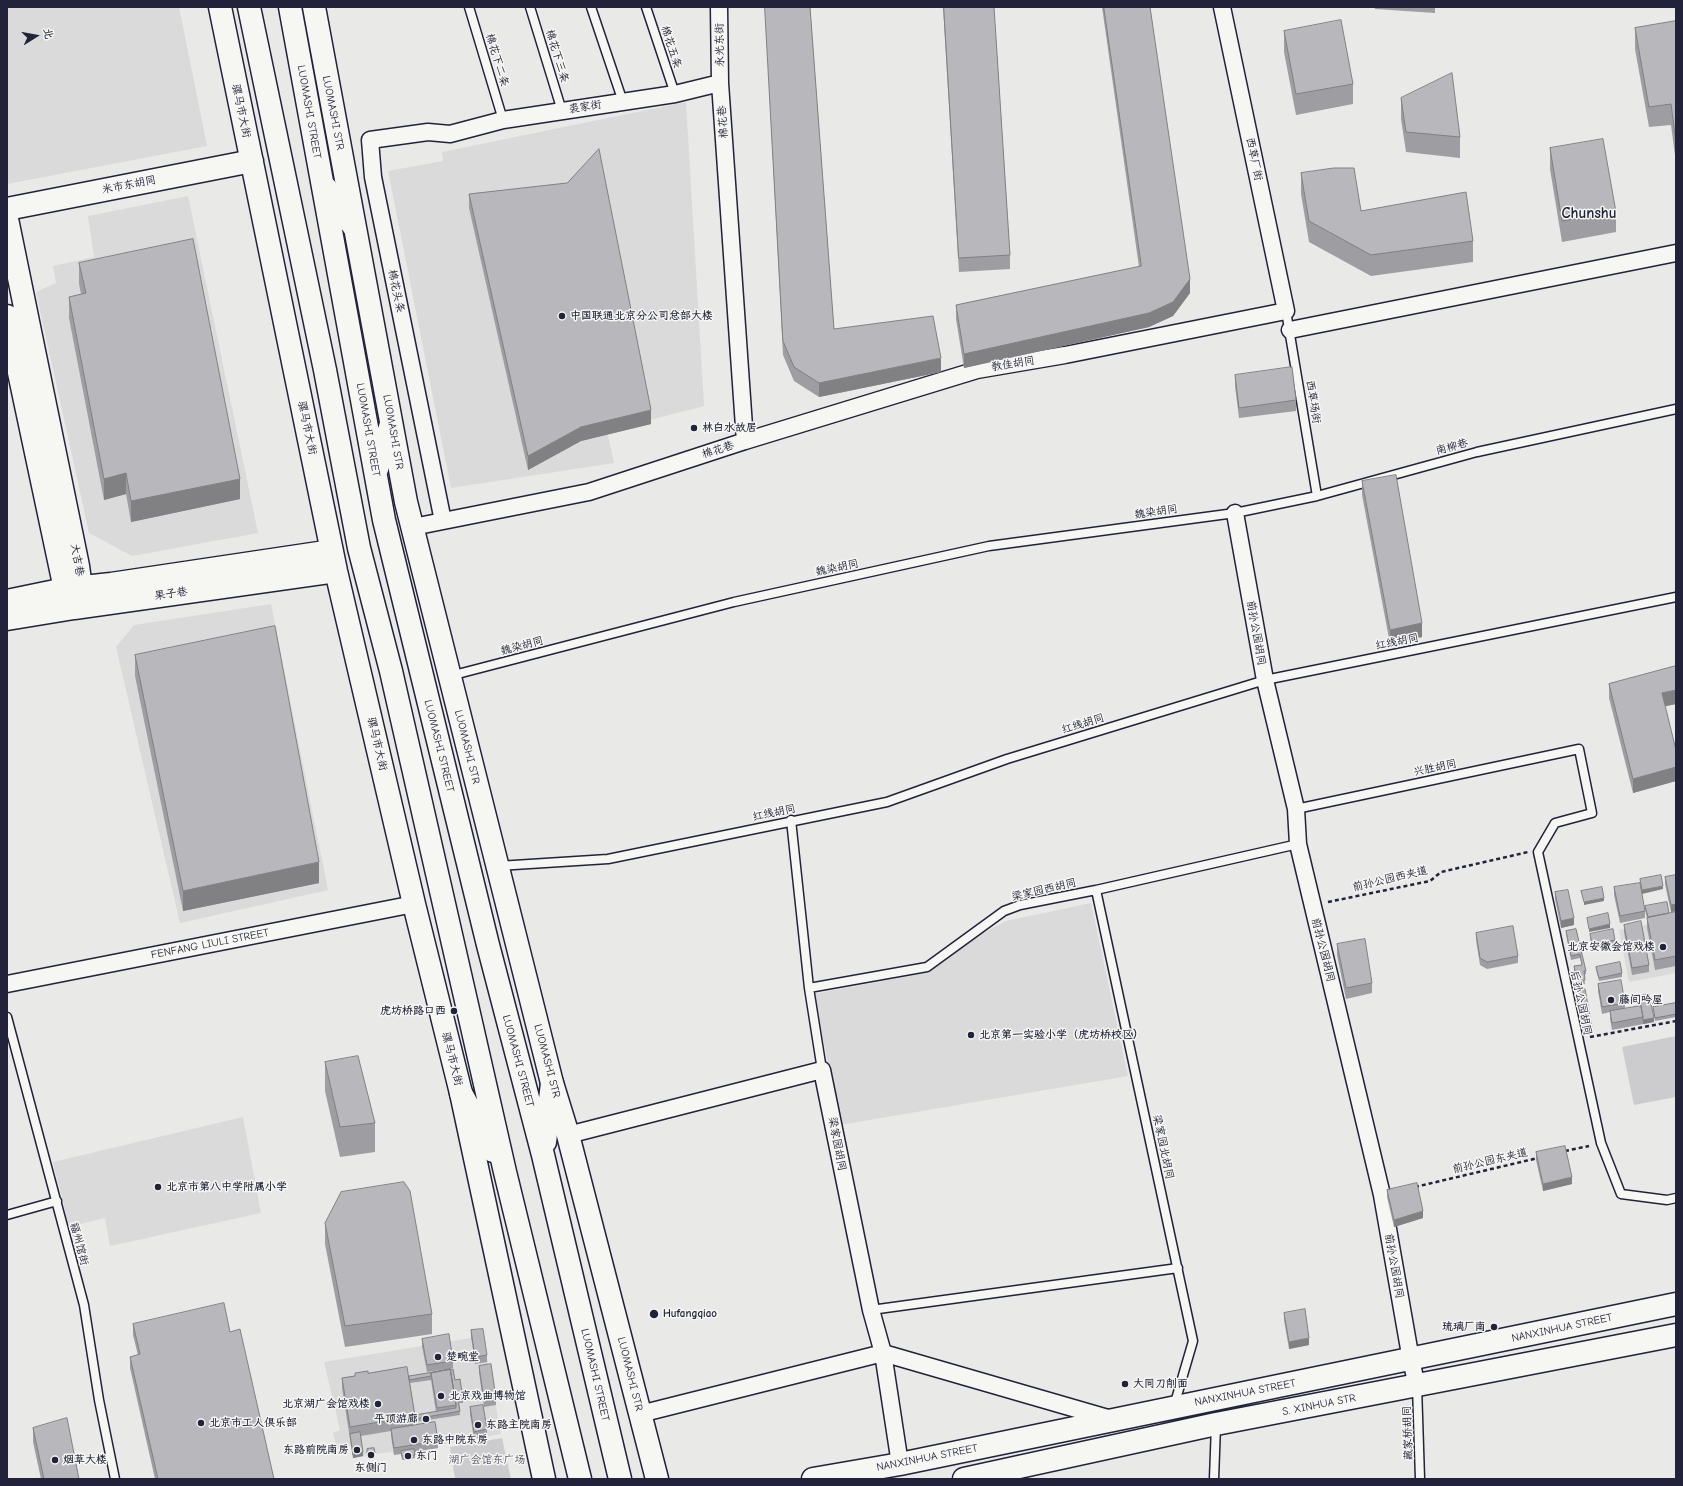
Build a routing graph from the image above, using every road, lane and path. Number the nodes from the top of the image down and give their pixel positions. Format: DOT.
graph roads {
  1 [pos="220,7"];
  2 [pos="249,7"];
  3 [pos="290,7"];
  4 [pos="314,7"];
  5 [pos="469,7"];
  6 [pos="530,7"];
  7 [pos="592,7"];
  8 [pos="646,7"];
  9 [pos="719,7"];
  10 [pos="1222,7"];
  11 [pos="720,83"];
  12 [pos="675,94"];
  13 [pos="624,102"];
  14 [pos="562,111"];
  15 [pos="503,120"];
  16 [pos="450,134"];
  17 [pos="252,161"];
  18 [pos="322,182"];
  19 [pos="7,209"];
  20 [pos="7,219"];
  21 [pos="354,227"];
  22 [pos="1676,253"];
  23 [pos="1286,311"];
  24 [pos="7,316"];
  25 [pos="1290,330"];
  26 [pos="1676,409"];
  27 [pos="391,424"];
  28 [pos="745,441"];
  29 [pos="376,472"];
  30 [pos="1317,496"];
  31 [pos="1235,513"];
  32 [pos="443,521"];
  33 [pos="412,527"];
  34 [pos="334,561"];
  35 [pos="74,595"];
  36 [pos="1676,597"];
  37 [pos="7,601"];
  38 [pos="7,620"];
  39 [pos="449,676"];
  40 [pos="1265,680"];
  41 [pos="1296,809"];
  42 [pos="791,820"];
  43 [pos="1298,844"];
  44 [pos="1540,850"];
  45 [pos="498,866"];
  46 [pos="1096,890"];
  47 [pos="414,904"];
  48 [pos="1312,905"];
  49 [pos="7,984"];
  50 [pos="809,988"];
  51 [pos="7,1017"];
  52 [pos="1676,1021"];
  53 [pos="1578,1040"];
  54 [pos="822,1070"];
  55 [pos="552,1083"];
  56 [pos="461,1093"];
  57 [pos="568,1135"];
  58 [pos="1601,1143"];
  59 [pos="1563,1152"];
  60 [pos="543,1155"];
  61 [pos="1540,1157"];
  62 [pos="505,1172"];
  63 [pos="1382,1195"];
  64 [pos="1676,1198"];
  65 [pos="57,1201"];
  66 [pos="7,1215"];
  67 [pos="1178,1268"];
  68 [pos="1676,1304"];
  69 [pos="871,1310"];
  70 [pos="1676,1335"];
  71 [pos="882,1353"];
  72 [pos="1411,1360"];
  73 [pos="1417,1386"];
  74 [pos="1174,1407"];
  75 [pos="640,1414"];
  76 [pos="1112,1419"];
  77 [pos="1216,1424"];
  78 [pos="900,1464"];
  79 [pos="115,1479"];
  80 [pos="544,1479"];
  81 [pos="580,1479"];
  82 [pos="620,1479"];
  83 [pos="657,1479"];
  84 [pos="813,1479"];
  85 [pos="964,1479"];
  86 [pos="1214,1479"];
  87 [pos="1420,1479"];
  1 -- 17 [label="main road, 骡马市大街"];
  2 -- 62 [label="main road"];
  3 -- 18 [label="main road, LUOMASHI STREET"];
  4 -- 21 [label="main road, LUOMASHI STR"];
  5 -- 15 [label="lane, 棉花下二条"];
  6 -- 14 [label="lane, 棉花下三条"];
  7 -- 13 [label="lane"];
  8 -- 12 [label="lane, 棉花五条"];
  9 -- 11 [label="street, 永光东街"];
  10 -- 23 [label="street, 西草厂街"];
  11 -- 12 [label="street, 裘家街"];
  11 -- 28 [label="street, 棉花巷"];
  12 -- 13 [label="street, 裘家街"];
  13 -- 14 [label="street, 裘家街"];
  14 -- 15 [label="street, 裘家街"];
  15 -- 16 [label="street, 裘家街"];
  16 -- 32 [label="street, 棉花头条"];
  17 -- 19 [label="main road, 米市东胡同"];
  17 -- 34 [label="main road, 骡马市大街"];
  18 -- 21 [label="main road"];
  18 -- 29 [label="main road, LUOMASHI STREET"];
  20 -- 35 [label="main road, 大吉巷"];
  21 -- 27 [label="main road, LUOMASHI STR"];
  22 -- 25 [label="street"];
  23 -- 25 [label="lane, 西草场街"];
  23 -- 28 [label="street, 教佳胡同"];
  24 -- 35 [label="main road, 大吉巷"];
  25 -- 30 [label="lane, 西草场街"];
  26 -- 30 [label="lane, 南柳巷"];
  27 -- 29 [label="main road"];
  27 -- 33 [label="main road, LUOMASHI STR"];
  28 -- 32 [label="street, 棉花巷"];
  29 -- 60 [label="main road, LUOMASHI STREET"];
  30 -- 31 [label="lane, 南柳巷"];
  31 -- 39 [label="lane, 魏染胡同"];
  31 -- 40 [label="street, 前孙公园胡同"];
  32 -- 33 [label="street, 棉花巷"];
  33 -- 39 [label="main road, LUOMASHI STR"];
  34 -- 35 [label="main road, 果子巷"];
  34 -- 47 [label="main road, 骡马市大街"];
  35 -- 37 [label="main road, 果子巷"];
  35 -- 38 [label="main road, 果子巷"];
  36 -- 40 [label="lane, 红线胡同"];
  39 -- 45 [label="main road, LUOMASHI STR"];
  40 -- 41 [label="street, 前孙公园胡同"];
  40 -- 42 [label="lane, 红线胡同"];
  41 -- 43 [label="street, 前孙公园胡同"];
  41 -- 44 [label="lane, 兴胜胡同"];
  42 -- 45 [label="lane, 红线胡同"];
  42 -- 50 [label="lane, 梁家园胡同"];
  43 -- 46 [label="lane, 梁家园西胡同"];
  43 -- 48 [label="street, 前孙公园胡同"];
  44 -- 48 [label="path, 前孙公园西夹道"];
  44 -- 53 [label="lane, 后孙公园胡同"];
  45 -- 55 [label="main road, LUOMASHI STR"];
  46 -- 50 [label="lane, 梁家园西胡同"];
  46 -- 67 [label="lane, 梁家园北胡同"];
  47 -- 49 [label="street, FENFANG LIULI STREET"];
  47 -- 56 [label="main road, 骡马市大街"];
  48 -- 63 [label="street, 前孙公园胡同"];
  50 -- 54 [label="lane, 梁家园胡同"];
  51 -- 65 [label="lane, 福州馆街"];
  52 -- 53 [label="path"];
  53 -- 58 [label="lane, 后孙公园胡同"];
  54 -- 57 [label="street"];
  54 -- 69 [label="street, 梁家园胡同"];
  55 -- 57 [label="main road, LUOMASHI STR"];
  55 -- 60 [label="main road"];
  56 -- 62 [label="main road"];
  56 -- 80 [label="main road, 骡马市大街"];
  57 -- 75 [label="main road, LUOMASHI STR"];
  58 -- 59 [label="path"];
  58 -- 64 [label="lane, 后孙公园胡同"];
  60 -- 82 [label="main road, LUOMASHI STREET"];
  61 -- 63 [label="path, 前孙公园东夹道"];
  62 -- 81 [label="main road"];
  63 -- 72 [label="street, 前孙公园胡同"];
  65 -- 66 [label="lane"];
  65 -- 79 [label="lane, 福州馆街"];
  67 -- 69 [label="lane"];
  67 -- 74 [label="lane, 梁家园北胡同"];
  68 -- 72 [label="main road, NANXINHUA STREET"];
  69 -- 71 [label="street, 梁家园胡同"];
  70 -- 73 [label="main road, S. XINHUA STR"];
  71 -- 75 [label="street"];
  71 -- 76 [label="street"];
  71 -- 78 [label="street, 梁家园胡同"];
  72 -- 73 [label="street, 前孙公园胡同"];
  72 -- 74 [label="main road, NANXINHUA STREET"];
  73 -- 77 [label="main road, S. XINHUA STR"];
  73 -- 87 [label="lane, 藏家桥胡同"];
  74 -- 76 [label="main road, NANXINHUA STREET"];
  75 -- 83 [label="main road, LUOMASHI STR"];
  76 -- 78 [label="main road, NANXINHUA STREET"];
  77 -- 85 [label="main road, S. XINHUA STR"];
  77 -- 86 [label="lane"];
  78 -- 84 [label="main road, NANXINHUA STREET"];
}
